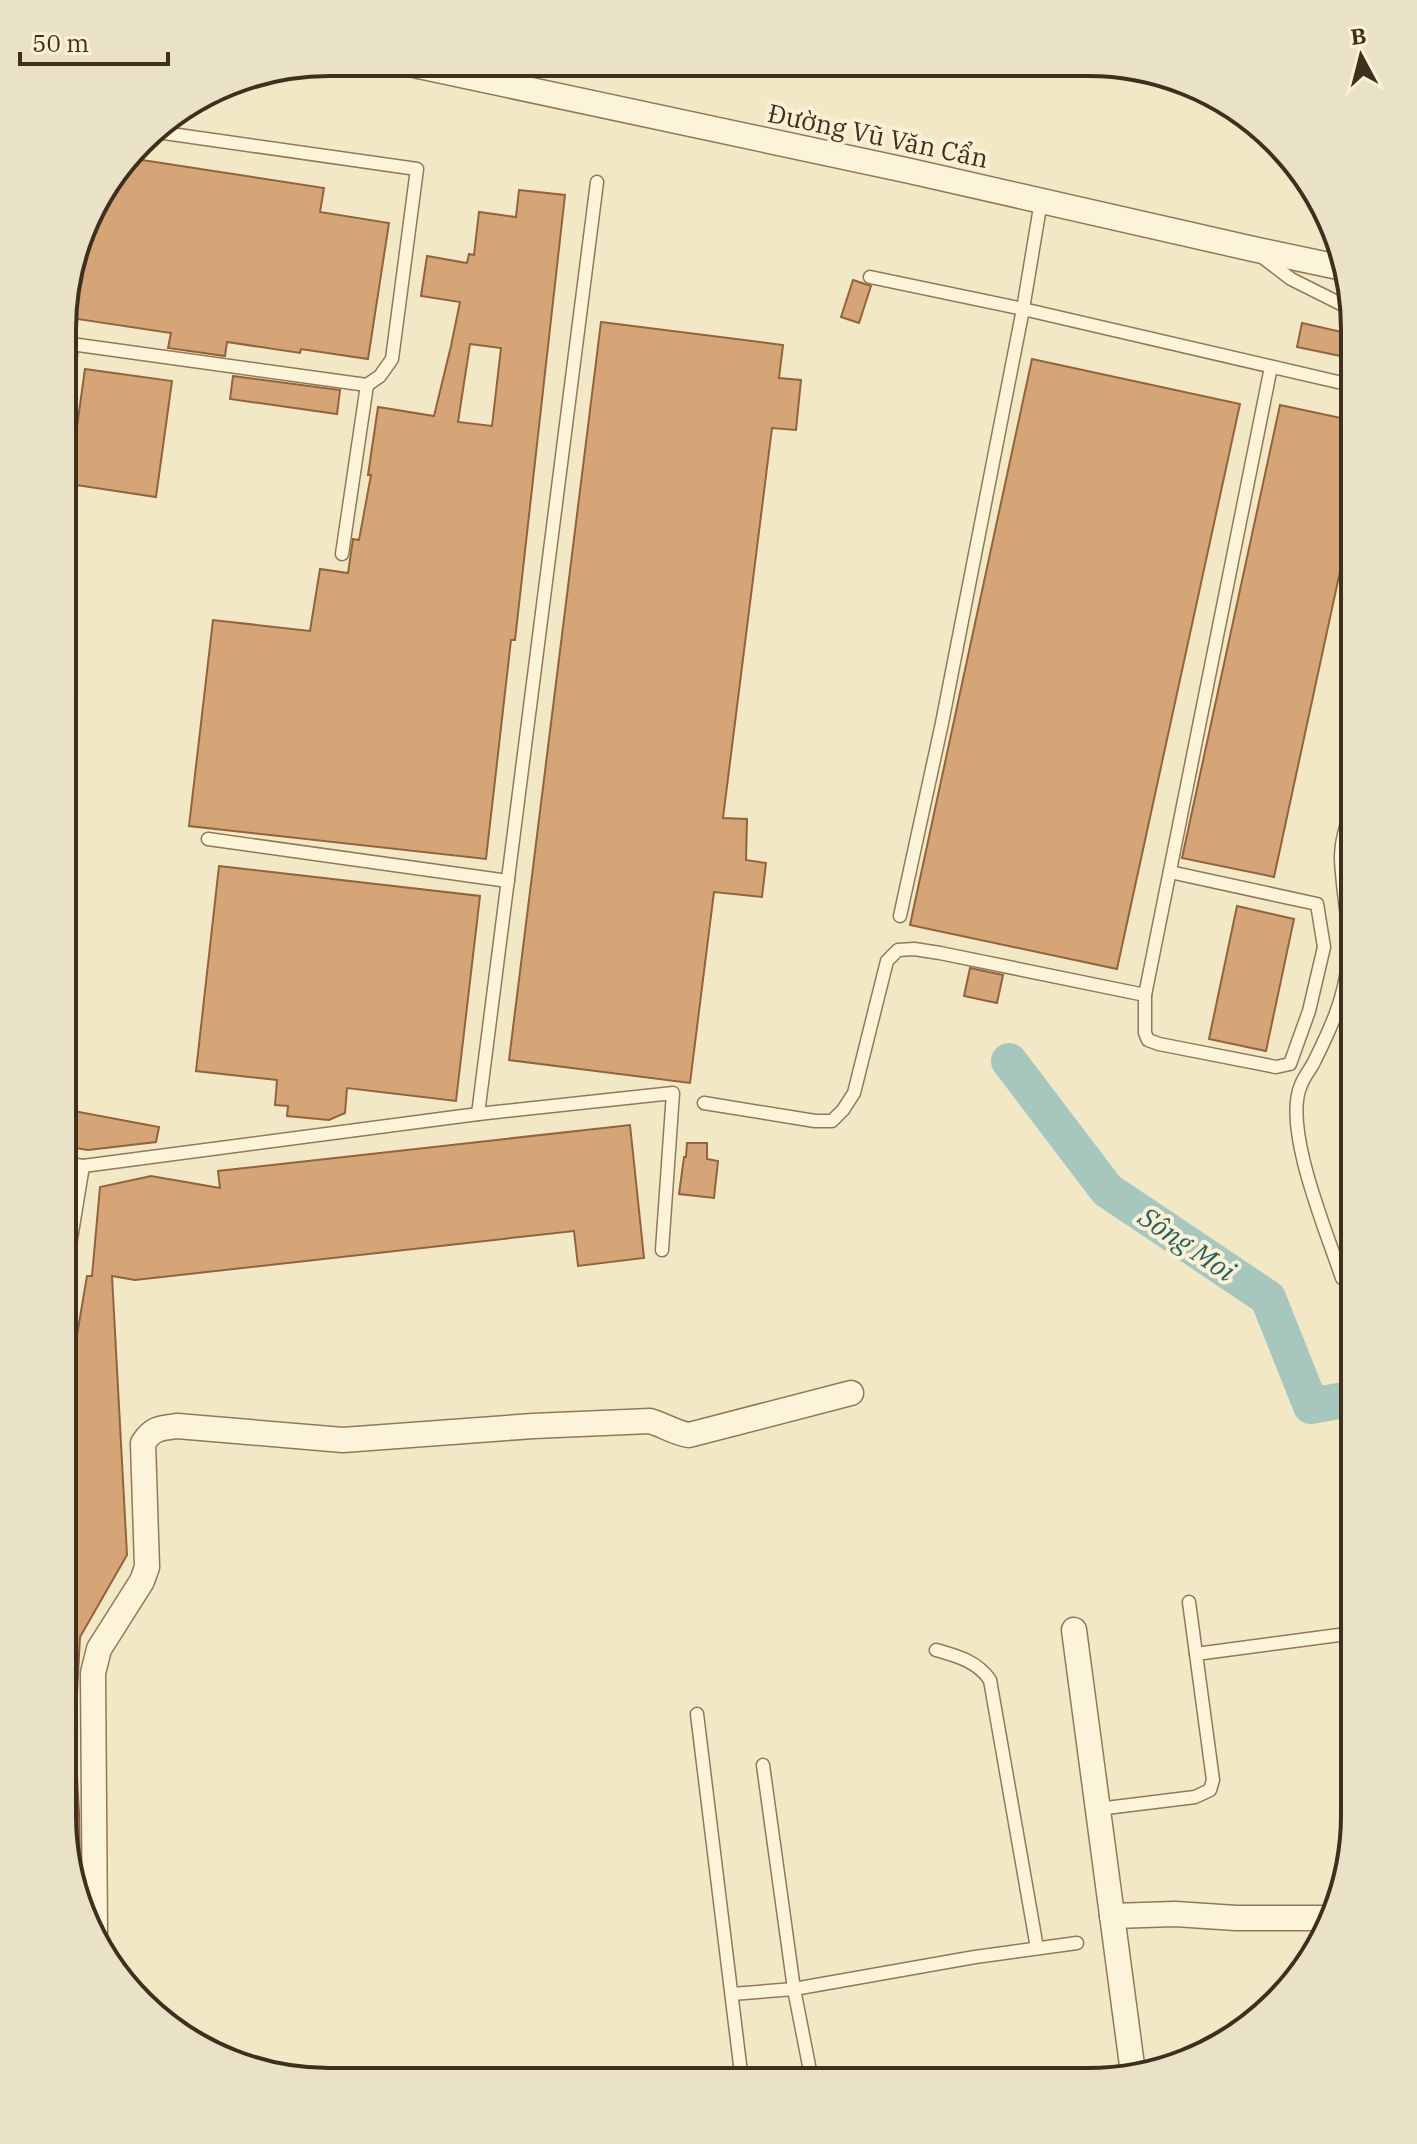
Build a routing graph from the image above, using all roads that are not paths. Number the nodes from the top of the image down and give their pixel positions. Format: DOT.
graph roads {
  1 [pos="468,77"];
  2 [pos="169,134"];
  3 [pos="597,182"];
  4 [pos="1041,201"];
  5 [pos="1253,249"];
  6 [pos="1332,266"];
  7 [pos="870,277"];
  8 [pos="1339,303"];
  9 [pos="1023,309"];
  10 [pos="76,345"];
  11 [pos="1271,367"];
  12 [pos="1338,382"];
  13 [pos="367,385"];
  14 [pos="342,554"];
  15 [pos="208,839"];
  16 [pos="1170,872"];
  17 [pos="508,881"];
  18 [pos="900,916"];
  19 [pos="1145,995"];
  20 [pos="1341,1000"];
  21 [pos="704,1103"];
  22 [pos="478,1114"];
  23 [pos="76,1165"];
  24 [pos="83,1166"];
  25 [pos="76,1208"];
  26 [pos="662,1250"];
  27 [pos="1340,1273"];
  28 [pos="851,1393"];
  29 [pos="1189,1602"];
  30 [pos="1074,1630"];
  31 [pos="1340,1635"];
  32 [pos="936,1650"];
  33 [pos="1196,1654"];
  34 [pos="697,1714"];
  35 [pos="763,1765"];
  36 [pos="1098,1809"];
  37 [pos="93,1907"];
  38 [pos="1112,1916"];
  39 [pos="1319,1918"];
  40 [pos="1077,1943"];
  41 [pos="1037,1948"];
  42 [pos="794,1989"];
  43 [pos="732,1994"];
  44 [pos="1132,2064"];
  45 [pos="741,2068"];
  46 [pos="809,2068"];
  1 -- 4 [label="street, Đường Vũ Văn Cẩn"];
  2 -- 13 [label="lane"];
  3 -- 17 [label="lane"];
  4 -- 5 [label="street, Đường Vũ Văn Cẩn"];
  4 -- 9 [label="lane"];
  5 -- 6 [label="street, Đường Vũ Văn Cẩn"];
  5 -- 8 [label="lane"];
  7 -- 9 [label="lane"];
  9 -- 11 [label="lane"];
  9 -- 18 [label="lane"];
  10 -- 13 [label="lane"];
  11 -- 12 [label="lane"];
  11 -- 16 [label="lane"];
  13 -- 14 [label="lane"];
  15 -- 17 [label="lane"];
  16 -- 19 [label="lane"];
  16 -- 19 [label="lane"];
  17 -- 22 [label="lane"];
  19 -- 21 [label="lane"];
  20 -- 27 [label="lane"];
  22 -- 24 [label="lane"];
  22 -- 26 [label="lane"];
  23 -- 24 [label="lane"];
  24 -- 25 [label="lane"];
  28 -- 37 [label="street"];
  29 -- 33 [label="lane"];
  30 -- 36 [label="street"];
  31 -- 33 [label="lane"];
  32 -- 41 [label="lane"];
  33 -- 36 [label="lane"];
  34 -- 43 [label="lane"];
  35 -- 42 [label="lane"];
  36 -- 38 [label="street"];
  38 -- 39 [label="street"];
  38 -- 44 [label="street"];
  40 -- 41 [label="lane"];
  41 -- 42 [label="lane"];
  42 -- 43 [label="lane"];
  42 -- 46 [label="lane"];
  43 -- 45 [label="lane"];
}
